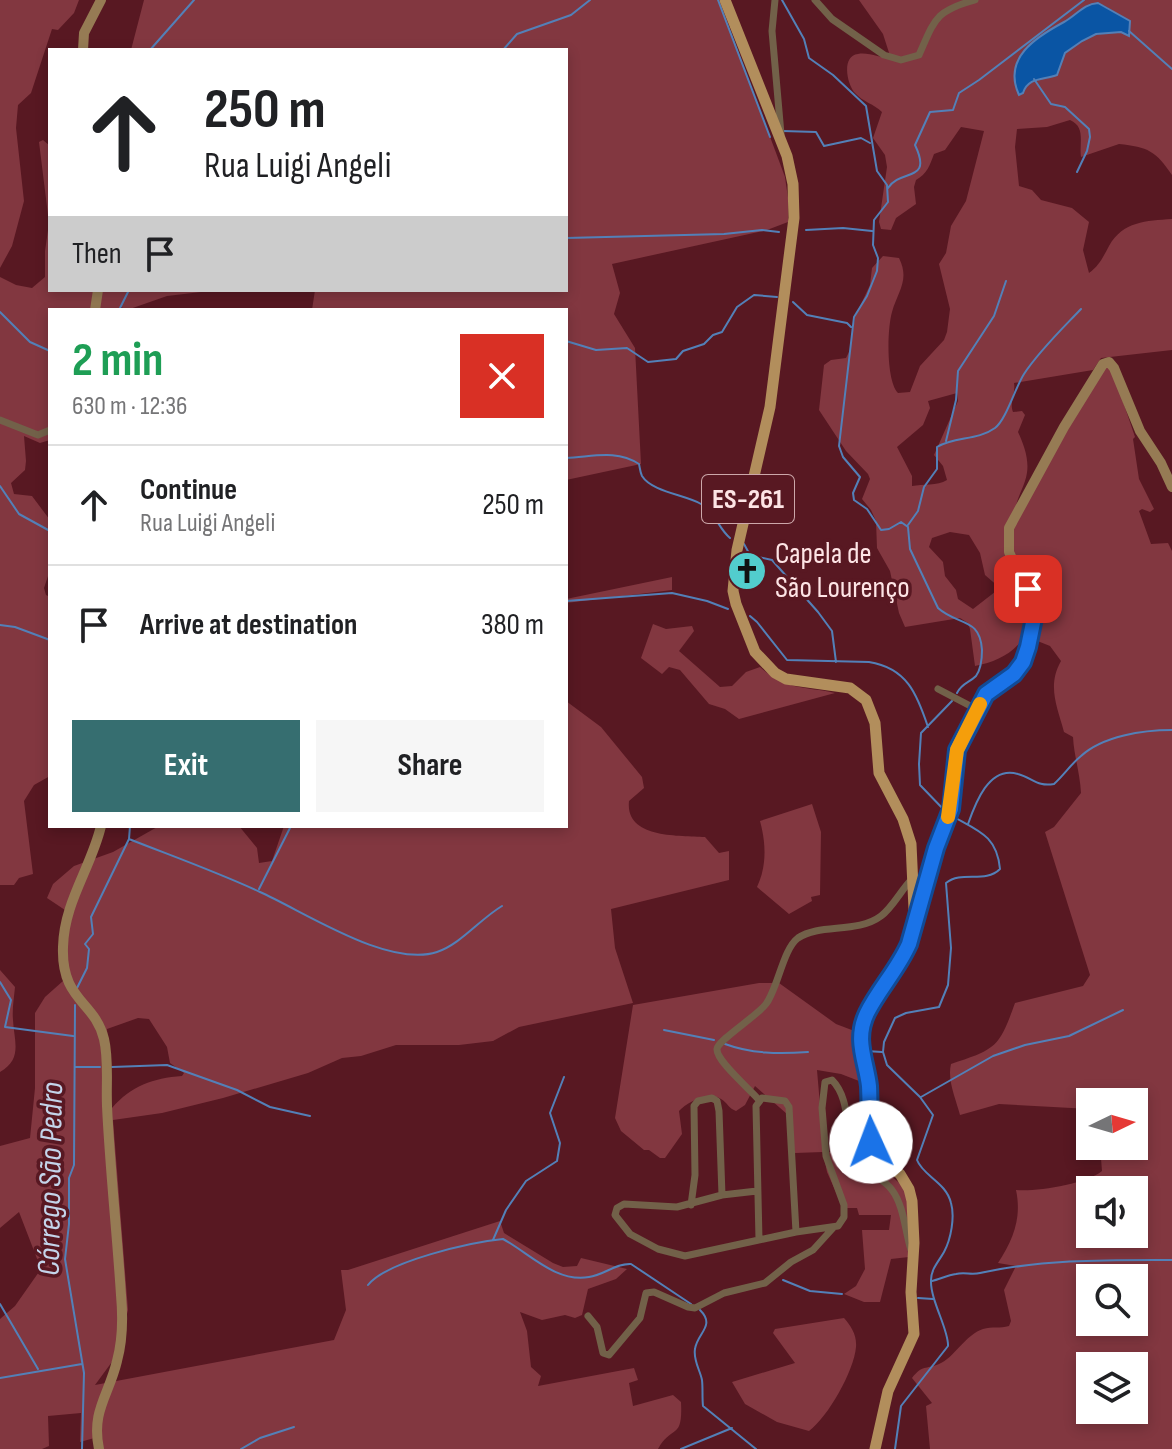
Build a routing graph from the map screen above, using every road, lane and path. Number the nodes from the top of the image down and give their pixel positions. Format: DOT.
graph roads {
  1 [pos="101,0"];
  2 [pos="725,0"];
  3 [pos="775,0"];
  4 [pos="815,0"];
  5 [pos="975,0"];
  6 [pos="83,48"];
  7 [pos="781,140"];
  8 [pos="0,420"];
  9 [pos="48,431"];
  10 [pos="1172,487"];
  11 [pos="938,689"];
  12 [pos="978,710"];
  13 [pos="101,828"];
  14 [pos="913,878"];
  15 [pos="914,921"];
  16 [pos="759,1100"];
  17 [pos="757,1191"];
  18 [pos="722,1195"];
  19 [pos="691,1205"];
  20 [pos="833,1228"];
  21 [pos="796,1232"];
  22 [pos="759,1240"];
  23 [pos="913,1255"];
  24 [pos="588,1316"];
  25 [pos="99,1449"];
  26 [pos="875,1449"];
  1 -- 6 [label="street"];
  2 -- 7 [label="main road, ES-261"];
  3 -- 7 [label="street"];
  4 -- 5 [label="street"];
  7 -- 14 [label="main road, ES-261"];
  8 -- 9 [label="street"];
  10 -- 12 [label="street"];
  11 -- 12 [label="street"];
  12 -- 15 [label="street"];
  13 -- 25 [label="street"];
  14 -- 15 [label="main road, ES-261"];
  14 -- 16 [label="street"];
  15 -- 23 [label="main road, ES-261"];
  16 -- 17 [label="street"];
  16 -- 21 [label="street"];
  17 -- 18 [label="street"];
  17 -- 22 [label="street"];
  18 -- 19 [label="street"];
  18 -- 19 [label="street"];
  19 -- 22 [label="street"];
  20 -- 21 [label="street"];
  20 -- 23 [label="street"];
  20 -- 24 [label="street"];
  21 -- 22 [label="street"];
  23 -- 26 [label="main road, ES-261"];
}
